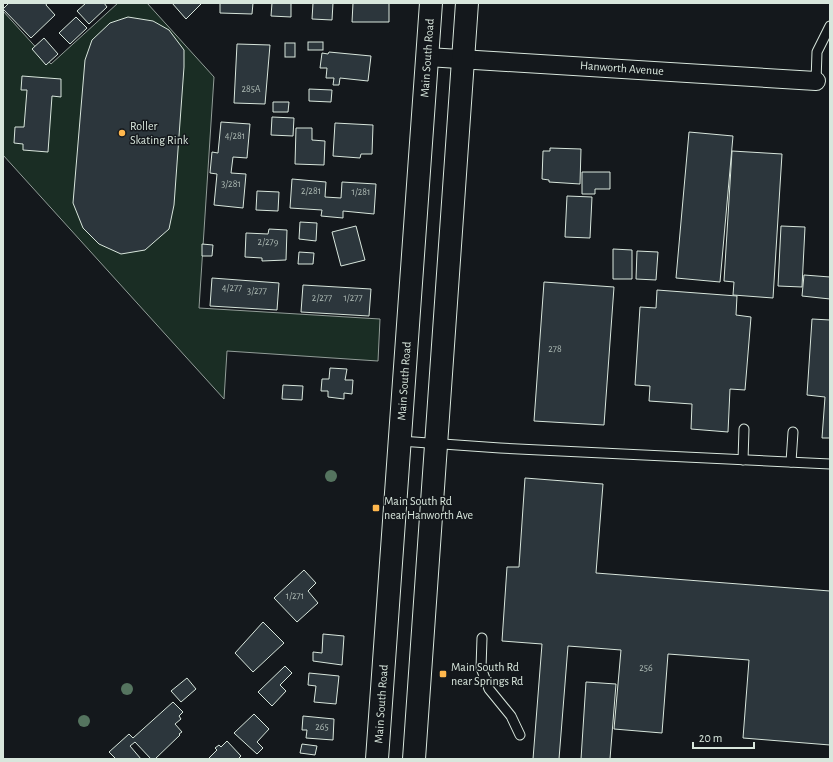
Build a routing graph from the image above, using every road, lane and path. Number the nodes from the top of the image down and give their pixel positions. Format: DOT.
graph roads {
  1 [pos="431,3"];
  2 [pos="467,3"];
  3 [pos="830,26"];
  4 [pos="427,56"];
  5 [pos="463,58"];
  6 [pos="816,81"];
  7 [pos="744,429"];
  8 [pos="794,432"];
  9 [pos="400,441"];
  10 [pos="435,444"];
  11 [pos="743,460"];
  12 [pos="791,462"];
  13 [pos="830,464"];
  14 [pos="482,638"];
  15 [pos="520,735"];
  16 [pos="377,759"];
  17 [pos="414,759"];
  1 -- 4 [label="main road, Main South Road"];
  2 -- 5 [label="main road"];
  3 -- 6 [label="lane"];
  4 -- 5 [label="street, Hanworth Avenue"];
  4 -- 9 [label="main road, Main South Road"];
  5 -- 6 [label="street, Hanworth Avenue"];
  5 -- 10 [label="main road"];
  7 -- 11 [label="lane"];
  8 -- 12 [label="lane"];
  9 -- 10 [label="lane"];
  9 -- 16 [label="main road, Main South Road"];
  10 -- 11 [label="lane"];
  10 -- 17 [label="main road"];
  11 -- 12 [label="lane"];
  12 -- 13 [label="lane"];
  14 -- 15 [label="lane"];
}
